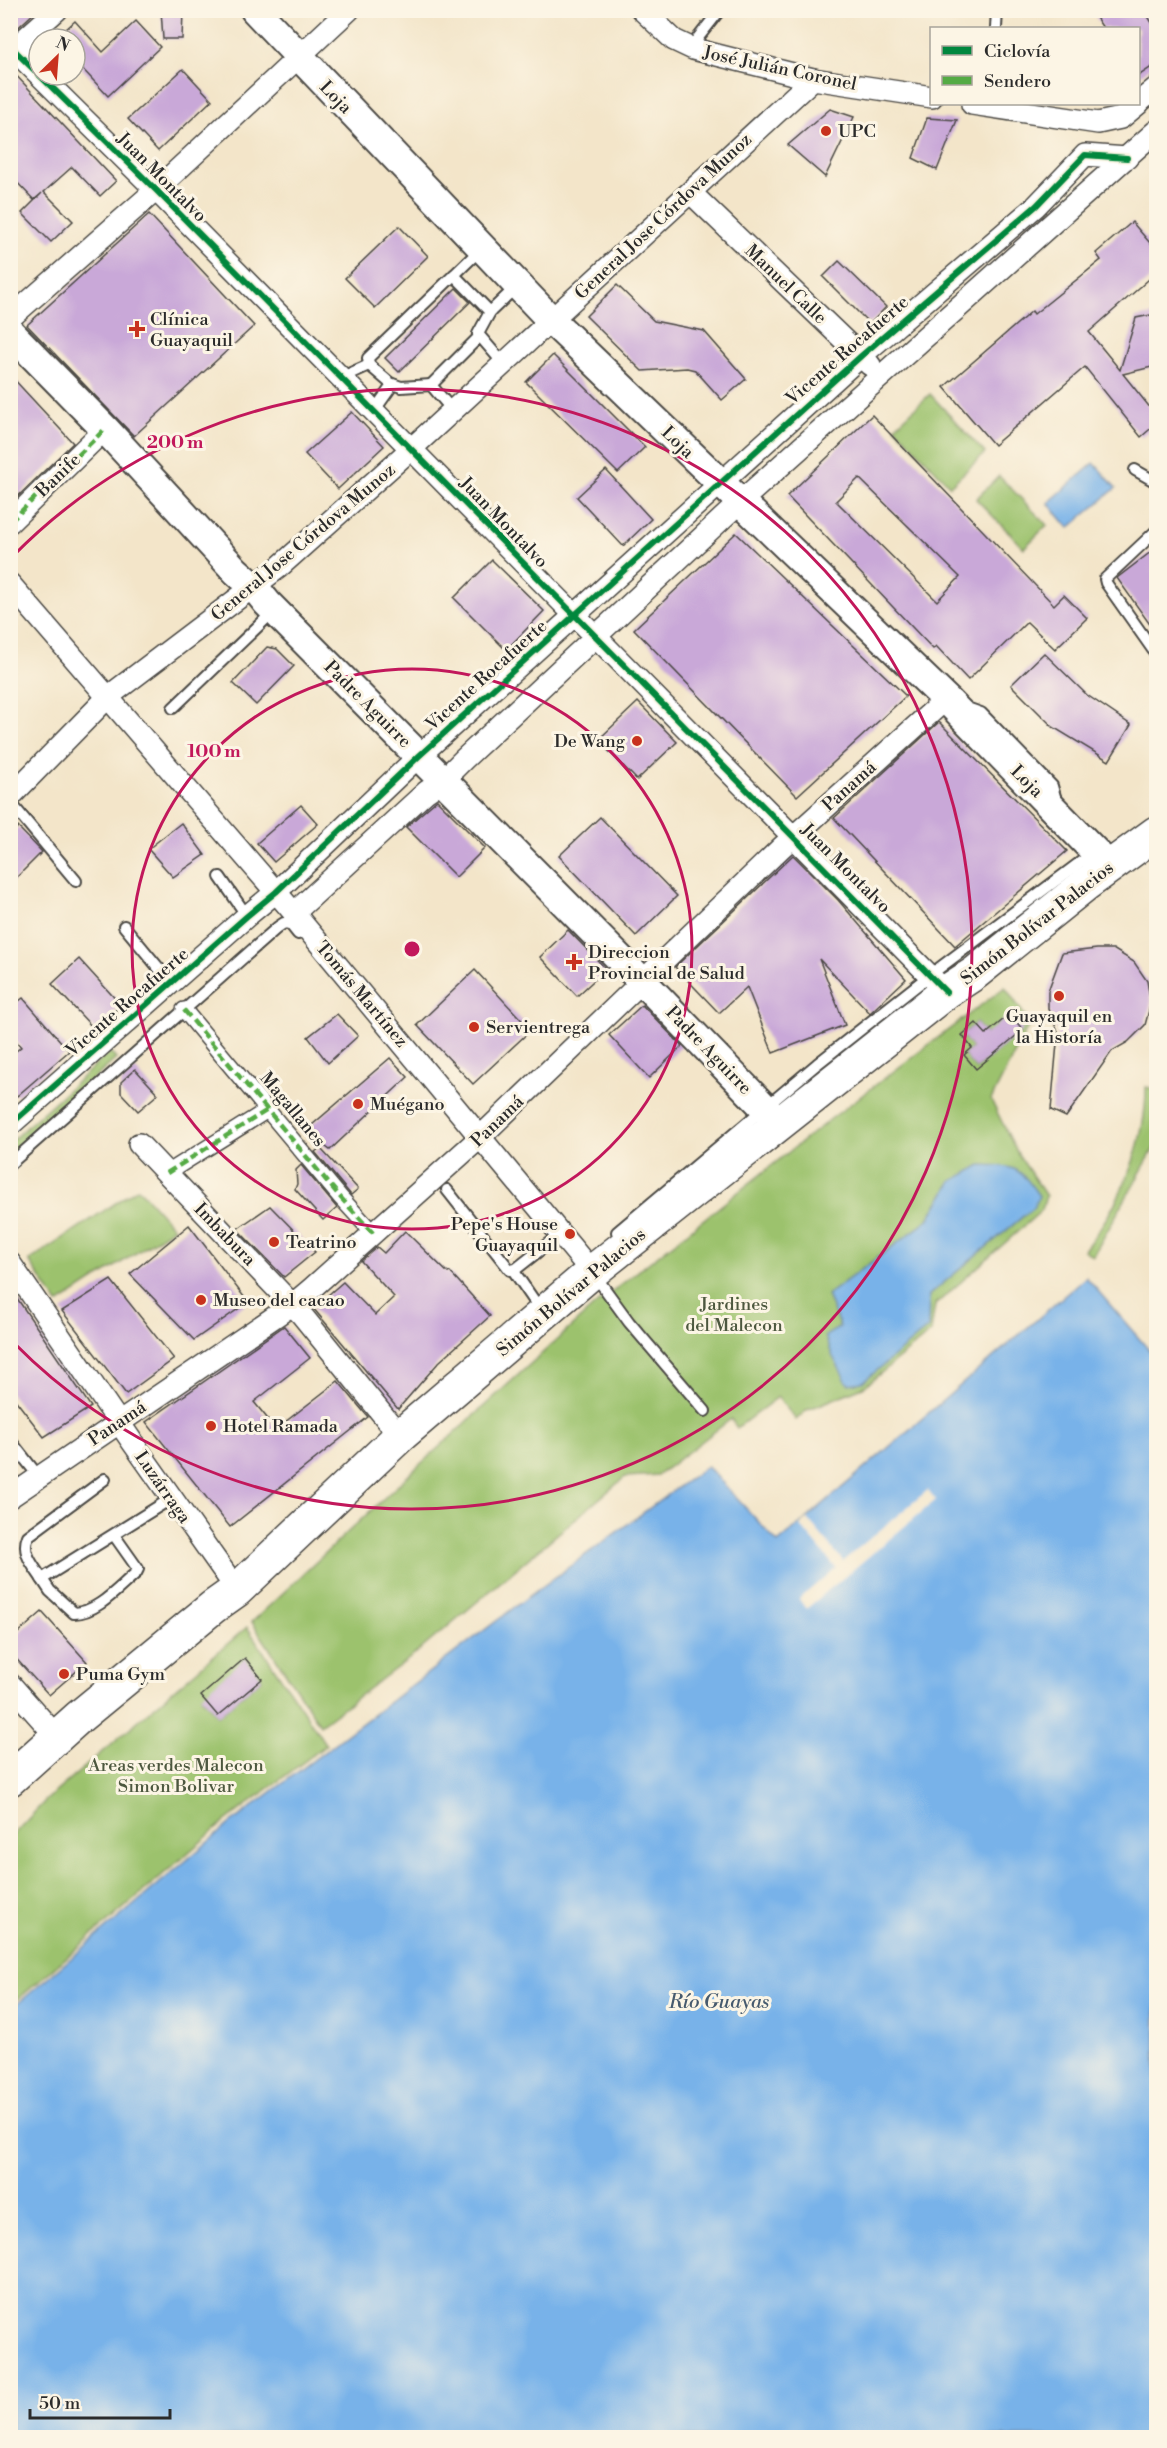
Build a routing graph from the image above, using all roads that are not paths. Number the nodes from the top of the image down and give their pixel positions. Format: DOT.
graph roads {
  1 [pos="57,10"];
  2 [pos="255,10"];
  3 [pos="349,10"];
  4 [pos="642,10"];
  5 [pos="720,10"];
  6 [pos="997,10"];
  7 [pos="996,27"];
  8 [pos="690,48"];
  9 [pos="12,49"];
  10 [pos="298,58"];
  11 [pos="779,71"];
  12 [pos="813,79"];
  13 [pos="1156,88"];
  14 [pos="930,97"];
  15 [pos="1140,101"];
  16 [pos="993,105"];
  17 [pos="1136,105"];
  18 [pos="777,111"];
  19 [pos="1057,117"];
  20 [pos="1156,131"];
  21 [pos="1085,155"];
  22 [pos="1127,158"];
  23 [pos="156,190"];
  24 [pos="691,193"];
  25 [pos="1036,206"];
  26 [pos="481,249"];
  27 [pos="1023,249"];
  28 [pos="454,275"];
  29 [pos="517,286"];
  30 [pos="490,312"];
  31 [pos="10,318"];
  32 [pos="551,320"];
  33 [pos="10,332"];
  34 [pos="479,337"];
  35 [pos="861,356"];
  36 [pos="503,363"];
  37 [pos="369,365"];
  38 [pos="881,376"];
  39 [pos="340,378"];
  40 [pos="390,383"];
  41 [pos="431,385"];
  42 [pos="374,411"];
  43 [pos="453,411"];
  44 [pos="105,429"];
  45 [pos="411,449"];
  46 [pos="1136,470"];
  47 [pos="1156,482"];
  48 [pos="731,493"];
  49 [pos="10,522"];
  50 [pos="1156,531"];
  51 [pos="10,584"];
  52 [pos="255,588"];
  53 [pos="275,611"];
  54 [pos="574,615"];
  55 [pos="596,637"];
  56 [pos="1156,654"];
  57 [pos="109,696"];
  58 [pos="947,700"];
  59 [pos="173,708"];
  60 [pos="419,756"];
  61 [pos="442,781"];
  62 [pos="10,797"];
  63 [pos="10,802"];
  64 [pos="1156,833"];
  65 [pos="793,837"];
  66 [pos="1110,867"];
  67 [pos="220,877"];
  68 [pos="76,881"];
  69 [pos="276,892"];
  70 [pos="294,913"];
  71 [pos="247,916"];
  72 [pos="124,926"];
  73 [pos="642,981"];
  74 [pos="171,983"];
  75 [pos="938,984"];
  76 [pos="184,1010"];
  77 [pos="268,1109"];
  78 [pos="772,1117"];
  79 [pos="13,1119"];
  80 [pos="478,1139"];
  81 [pos="139,1144"];
  82 [pos="10,1164"];
  83 [pos="167,1173"];
  84 [pos="447,1190"];
  85 [pos="374,1233"];
  86 [pos="611,1237"];
  87 [pos="554,1239"];
  88 [pos="588,1262"];
  89 [pos="10,1263"];
  90 [pos="513,1270"];
  91 [pos="292,1305"];
  92 [pos="544,1314"];
  93 [pos="705,1411"];
  94 [pos="118,1422"];
  95 [pos="400,1436"];
  96 [pos="10,1440"];
  97 [pos="39,1477"];
  98 [pos="105,1479"];
  99 [pos="14,1488"];
  100 [pos="172,1498"];
  101 [pos="114,1535"];
  102 [pos="42,1579"];
  103 [pos="237,1590"];
  104 [pos="10,1684"];
  105 [pos="57,1737"];
  106 [pos="10,1779"];
  1 -- 9 [label="street"];
  2 -- 10 [label="main road, Loja"];
  3 -- 10 [label="street"];
  4 -- 8 [label="street, José Julián Coronel"];
  5 -- 8 [label="lane"];
  6 -- 7 [label="lane"];
  8 -- 11 [label="street, José Julián Coronel"];
  9 -- 23 [label="street, Juan Montalvo"];
  10 -- 23 [label="street"];
  10 -- 26 [label="main road, Loja"];
  11 -- 12 [label="street, José Julián Coronel"];
  11 -- 18 [label="street"];
  12 -- 14 [label="street, José Julián Coronel"];
  12 -- 18 [label="street, General Jose Córdova Munoz"];
  13 -- 15 [label="street"];
  16 -- 19 [label="street"];
  17 -- 19 [label="street"];
  18 -- 24 [label="street, General Jose Córdova Munoz"];
  19 -- 21 [label="street"];
  20 -- 22 [label="street, Vicente Rocafuerte"];
  21 -- 22 [label="street"];
  21 -- 25 [label="street, Vicente Rocafuerte"];
  22 -- 27 [label="street, Vicente Rocafuerte"];
  23 -- 31 [label="street"];
  23 -- 39 [label="street, Juan Montalvo"];
  24 -- 32 [label="street, General Jose Córdova Munoz"];
  24 -- 35 [label="street, Manuel Calle"];
  25 -- 27 [label="street"];
  25 -- 35 [label="street, Vicente Rocafuerte"];
  26 -- 28 [label="lane"];
  26 -- 29 [label="main road, Loja"];
  27 -- 38 [label="street, Vicente Rocafuerte"];
  28 -- 30 [label="lane"];
  28 -- 37 [label="lane"];
  29 -- 30 [label="lane"];
  29 -- 32 [label="main road, Loja"];
  30 -- 34 [label="lane"];
  32 -- 36 [label="street, General Jose Córdova Munoz"];
  32 -- 48 [label="main road, Loja"];
  33 -- 44 [label="main road, Padre Aguirre"];
  34 -- 36 [label="lane"];
  34 -- 41 [label="lane"];
  35 -- 38 [label="street, Manuel Calle"];
  35 -- 48 [label="street, Vicente Rocafuerte"];
  36 -- 43 [label="street, General Jose Córdova Munoz"];
  37 -- 39 [label="lane"];
  37 -- 40 [label="lane"];
  38 -- 48 [label="street, Vicente Rocafuerte"];
  39 -- 42 [label="street, Juan Montalvo"];
  40 -- 41 [label="lane"];
  40 -- 42 [label="lane"];
  41 -- 43 [label="lane"];
  42 -- 45 [label="street, Juan Montalvo"];
  43 -- 45 [label="street, General Jose Córdova Munoz"];
  44 -- 49 [label="street, Banife"];
  44 -- 52 [label="main road, Padre Aguirre"];
  45 -- 52 [label="street, General Jose Córdova Munoz"];
  45 -- 54 [label="street, Juan Montalvo"];
  46 -- 47 [label="lane"];
  48 -- 54 [label="street, Vicente Rocafuerte"];
  48 -- 55 [label="street, Vicente Rocafuerte"];
  48 -- 58 [label="main road, Loja"];
  50 -- 56 [label="lane"];
  51 -- 57 [label="street, Tomás Martínez"];
  52 -- 53 [label="main road, Padre Aguirre"];
  52 -- 57 [label="street, General Jose Córdova Munoz"];
  53 -- 59 [label="lane"];
  53 -- 60 [label="main road, Padre Aguirre"];
  54 -- 55 [label="street, Juan Montalvo"];
  54 -- 60 [label="street, Vicente Rocafuerte"];
  55 -- 61 [label="street, Vicente Rocafuerte"];
  55 -- 65 [label="street, Juan Montalvo"];
  57 -- 62 [label="street, General Jose Córdova Munoz"];
  57 -- 69 [label="street, Tomás Martínez"];
  58 -- 65 [label="street, Panamá"];
  58 -- 66 [label="main road, Loja"];
  60 -- 61 [label="main road, Padre Aguirre"];
  60 -- 69 [label="street, Vicente Rocafuerte"];
  61 -- 70 [label="street, Vicente Rocafuerte"];
  61 -- 73 [label="main road, Padre Aguirre"];
  63 -- 68 [label="lane"];
  64 -- 66 [label="main road, Simón Bolívar Palacios"];
  65 -- 73 [label="street, Panamá"];
  65 -- 75 [label="street, Juan Montalvo"];
  66 -- 75 [label="main road, Simón Bolívar Palacios"];
  67 -- 71 [label="lane"];
  69 -- 70 [label="street, Tomás Martínez"];
  69 -- 71 [label="street, Vicente Rocafuerte"];
  70 -- 80 [label="street, Tomás Martínez"];
  71 -- 74 [label="street, Vicente Rocafuerte"];
  72 -- 74 [label="lane"];
  73 -- 78 [label="main road, Padre Aguirre"];
  73 -- 80 [label="street, Panamá"];
  74 -- 79 [label="street, Vicente Rocafuerte"];
  75 -- 78 [label="main road, Simón Bolívar Palacios"];
  76 -- 77 [label="street, Magallanes"];
  76 -- 80 [label="lane"];
  76 -- 82 [label="lane"];
  77 -- 83 [label="street"];
  77 -- 85 [label="street, Magallanes"];
  78 -- 86 [label="lane"];
  78 -- 88 [label="main road, Simón Bolívar Palacios"];
  80 -- 85 [label="street, Panamá"];
  80 -- 87 [label="lane"];
  80 -- 88 [label="street, Tomás Martínez"];
  81 -- 83 [label="street, Imbabura"];
  83 -- 91 [label="street, Imbabura"];
  84 -- 90 [label="lane"];
  85 -- 91 [label="street, Panamá"];
  87 -- 88 [label="lane"];
  87 -- 90 [label="lane"];
  88 -- 92 [label="main road, Simón Bolívar Palacios"];
  88 -- 93 [label="lane, Tomás Martínez"];
  89 -- 94 [label="street, Luzárraga"];
  90 -- 92 [label="lane"];
  91 -- 94 [label="street, Panamá"];
  91 -- 95 [label="street, Imbabura"];
  92 -- 95 [label="main road, Simón Bolívar Palacios"];
  94 -- 97 [label="street, Panamá"];
  94 -- 100 [label="street, Luzárraga"];
  95 -- 103 [label="main road, Simón Bolívar Palacios"];
  96 -- 97 [label="lane"];
  97 -- 99 [label="street, Panamá"];
  98 -- 102 [label="lane"];
  100 -- 101 [label="lane"];
  100 -- 103 [label="street, Luzárraga"];
  101 -- 102 [label="lane"];
  101 -- 102 [label="lane"];
  103 -- 105 [label="main road, Simón Bolívar Palacios"];
  104 -- 105 [label="street"];
  105 -- 106 [label="main road, Simón Bolívar Palacios"];
}
